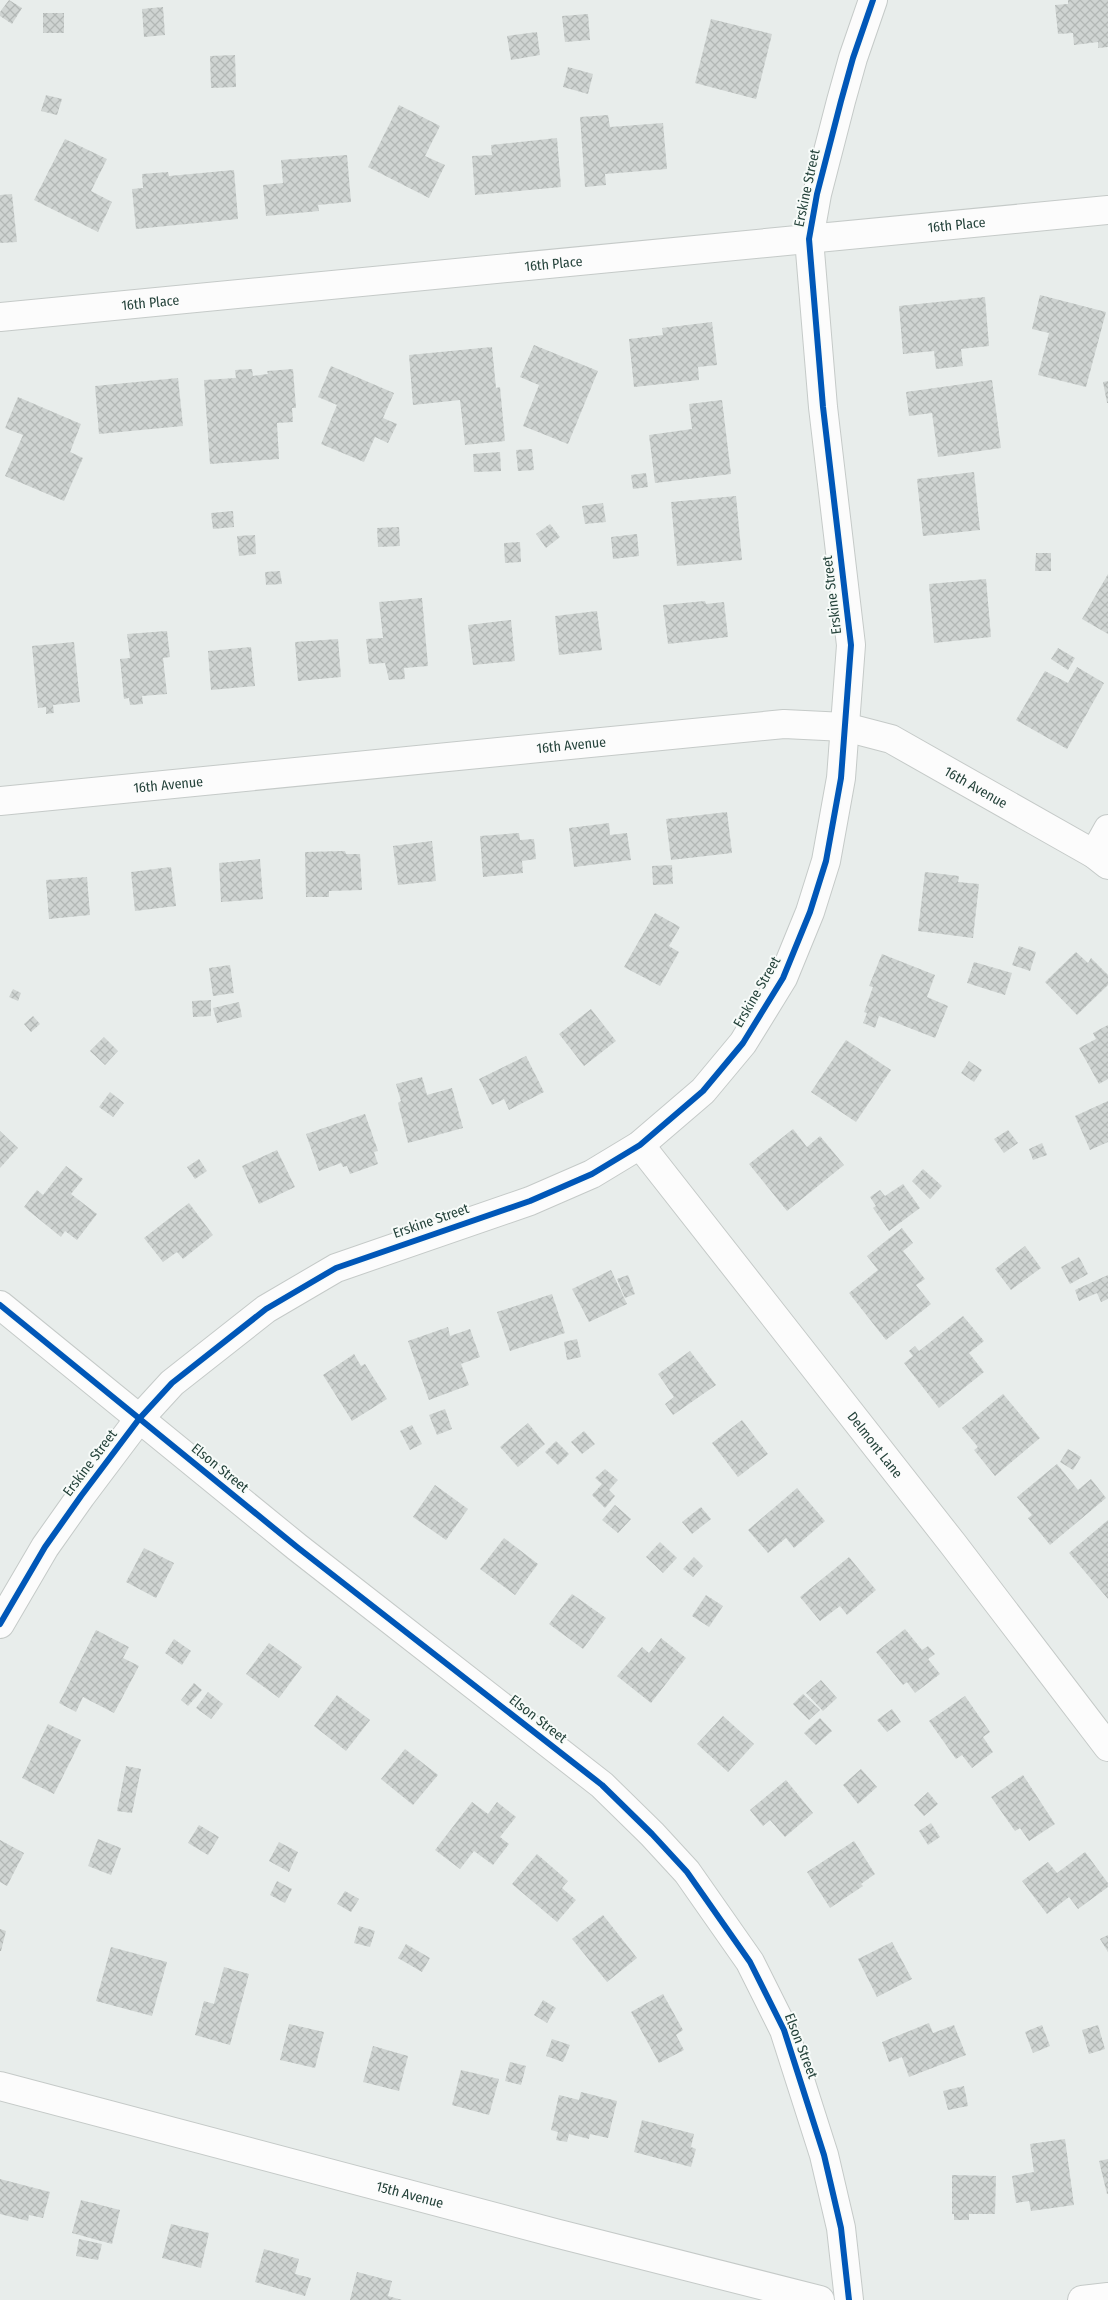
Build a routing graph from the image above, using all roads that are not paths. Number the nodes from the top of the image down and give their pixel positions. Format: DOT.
graph roads {
  1 [pos="873,0"];
  2 [pos="1108,210"];
  3 [pos="810,238"];
  4 [pos="0,317"];
  5 [pos="845,728"];
  6 [pos="0,801"];
  7 [pos="1108,829"];
  8 [pos="1101,860"];
  9 [pos="640,1145"];
  10 [pos="0,1306"];
  11 [pos="139,1419"];
  12 [pos="0,1624"];
  13 [pos="1108,1747"];
  14 [pos="0,2086"];
  15 [pos="1108,2297"];
  16 [pos="820,2300"];
  17 [pos="849,2300"];
  18 [pos="1082,2300"];
  1 -- 3 [label="street, Erskine Street"];
  2 -- 3 [label="street, 16th Place"];
  3 -- 4 [label="street, 16th Place"];
  3 -- 5 [label="street, Erskine Street"];
  5 -- 6 [label="street, 16th Avenue"];
  5 -- 8 [label="street, 16th Avenue"];
  5 -- 9 [label="street, Erskine Street"];
  7 -- 8 [label="street"];
  9 -- 11 [label="street, Erskine Street"];
  9 -- 13 [label="street, Delmont Lane"];
  10 -- 11 [label="street, Elson Street"];
  11 -- 12 [label="street, Erskine Street"];
  11 -- 17 [label="street, Elson Street"];
  14 -- 16 [label="street, 15th Avenue"];
  15 -- 18 [label="street"];
}
